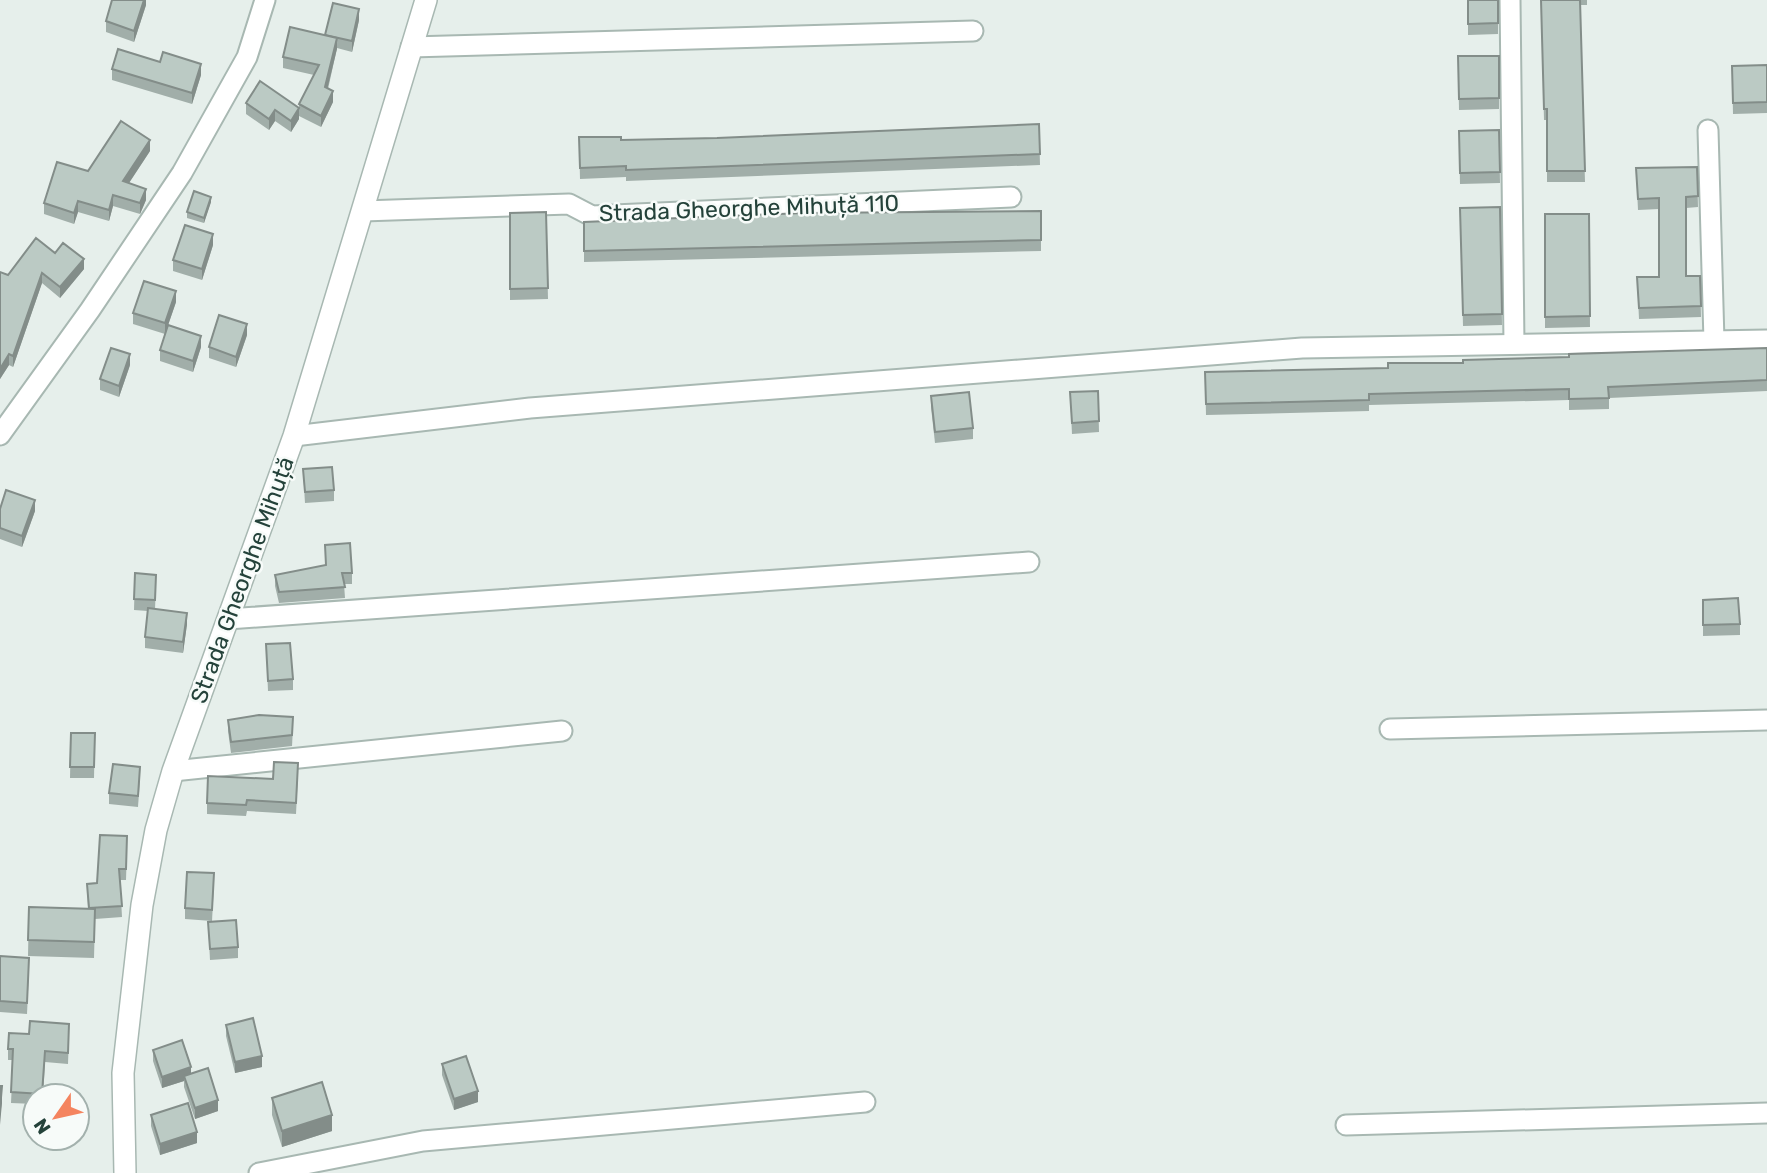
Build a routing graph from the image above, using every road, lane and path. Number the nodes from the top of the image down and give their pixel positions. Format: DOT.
graph roads {
  1 [pos="265,0"];
  2 [pos="426,0"];
  3 [pos="1510,0"];
  4 [pos="973,31"];
  5 [pos="411,47"];
  6 [pos="1708,130"];
  7 [pos="1011,197"];
  8 [pos="363,211"];
  9 [pos="1767,340"];
  10 [pos="1714,341"];
  11 [pos="1514,344"];
  12 [pos="0,435"];
  13 [pos="294,436"];
  14 [pos="1029,562"];
  15 [pos="228,619"];
  16 [pos="1767,720"];
  17 [pos="1390,729"];
  18 [pos="562,731"];
  19 [pos="173,771"];
  20 [pos="865,1102"];
  21 [pos="1767,1113"];
  22 [pos="1346,1125"];
  23 [pos="125,1173"];
  24 [pos="260,1173"];
  1 -- 12 [label="street"];
  2 -- 5 [label="street, Strada Gheorghe Mihuță"];
  3 -- 11 [label="street"];
  4 -- 5 [label="street"];
  5 -- 8 [label="street, Strada Gheorghe Mihuță"];
  6 -- 10 [label="street"];
  7 -- 8 [label="street, Strada Gheorghe Mihuță 110"];
  8 -- 13 [label="street, Strada Gheorghe Mihuță"];
  9 -- 10 [label="street"];
  10 -- 11 [label="street"];
  11 -- 13 [label="street"];
  13 -- 15 [label="street, Strada Gheorghe Mihuță"];
  14 -- 15 [label="street"];
  15 -- 19 [label="street, Strada Gheorghe Mihuță"];
  16 -- 17 [label="street"];
  18 -- 19 [label="street"];
  19 -- 23 [label="street, Strada Gheorghe Mihuță"];
  20 -- 24 [label="street"];
  21 -- 22 [label="street"];
}
